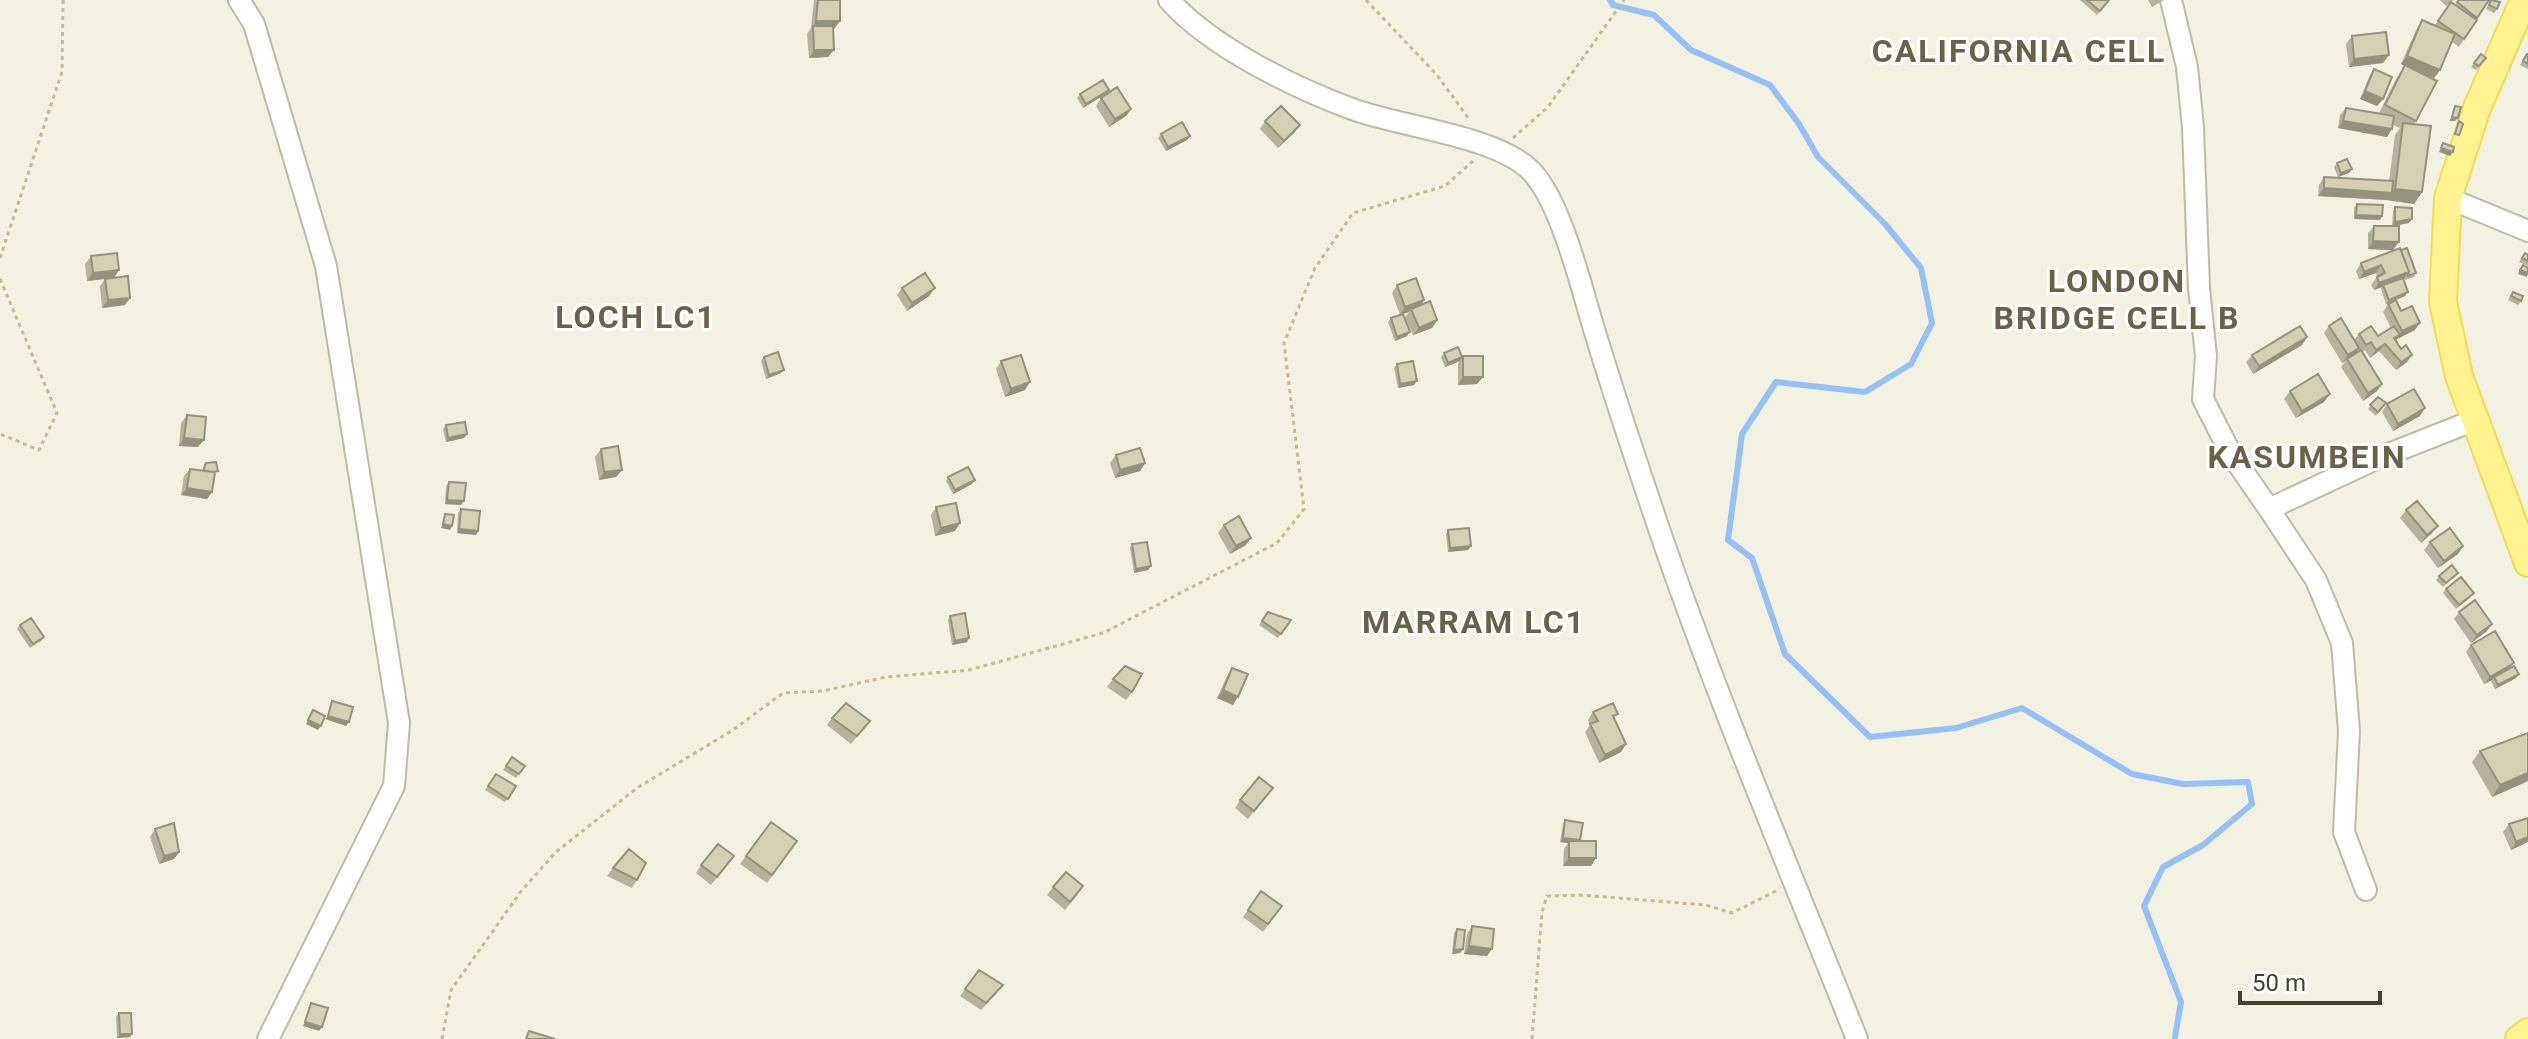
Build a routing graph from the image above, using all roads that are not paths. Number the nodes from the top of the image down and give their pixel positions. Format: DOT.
graph roads {
  1 [pos="239,0"];
  2 [pos="1169,0"];
  3 [pos="2171,0"];
  4 [pos="2524,0"];
  5 [pos="2448,198"];
  6 [pos="2528,231"];
  7 [pos="2475,420"];
  8 [pos="2269,509"];
  9 [pos="2528,563"];
  10 [pos="2366,890"];
  11 [pos="2528,1032"];
  12 [pos="268,1039"];
  13 [pos="1857,1039"];
  14 [pos="2519,1039"];
  1 -- 12 [label="street"];
  2 -- 13 [label="street"];
  3 -- 8 [label="street"];
  4 -- 5 [label="main road"];
  5 -- 6 [label="street"];
  5 -- 7 [label="main road"];
  7 -- 8 [label="street"];
  7 -- 9 [label="main road"];
  8 -- 10 [label="street"];
  11 -- 14 [label="main road"];
}
